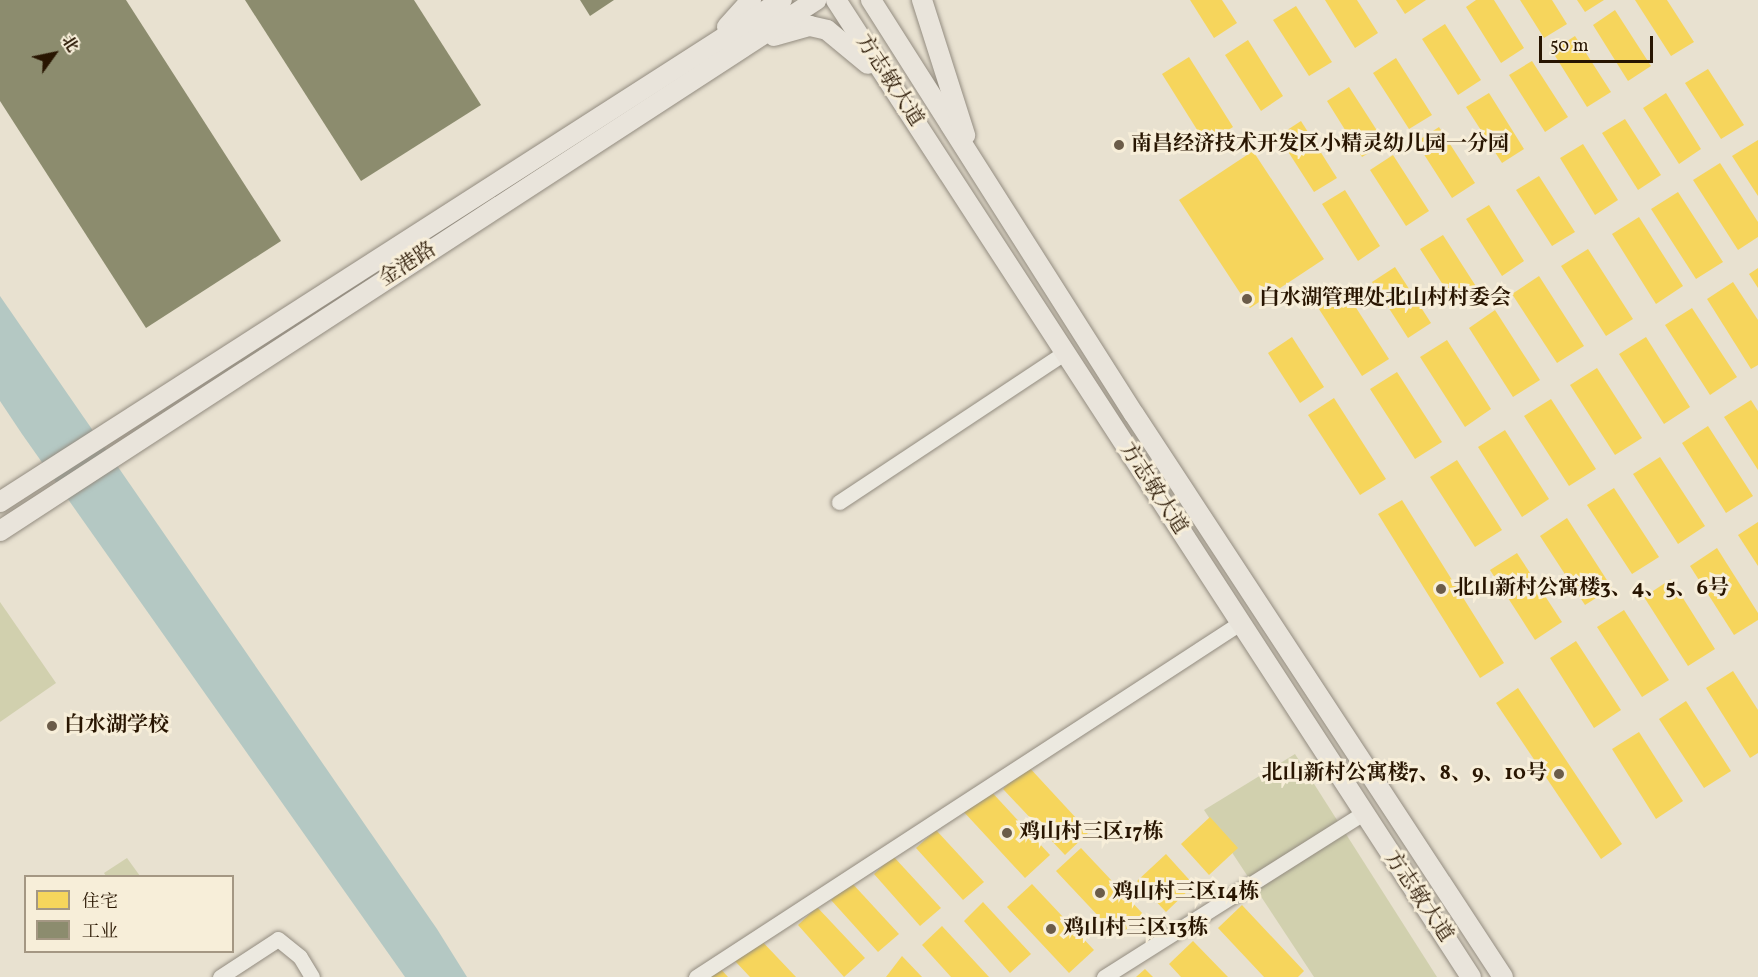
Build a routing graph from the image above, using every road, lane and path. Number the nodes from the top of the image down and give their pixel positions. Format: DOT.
graph roads {
  1 [pos="751,0"];
  2 [pos="782,0"];
  3 [pos="816,0"];
  4 [pos="836,0"];
  5 [pos="871,0"];
  6 [pos="922,0"];
  7 [pos="716,54"];
  8 [pos="894,89"];
  9 [pos="973,160"];
  10 [pos="1064,353"];
  11 [pos="0,502"];
  12 [pos="839,502"];
  13 [pos="0,531"];
  14 [pos="1240,623"];
  15 [pos="1362,814"];
  16 [pos="220,977"];
  17 [pos="312,977"];
  18 [pos="696,977"];
  19 [pos="1104,977"];
  20 [pos="1471,977"];
  21 [pos="1503,977"];
  1 -- 7 [label="main road"];
  2 -- 7 [label="main road, 金港路"];
  3 -- 7 [label="main road, 金港路"];
  4 -- 8 [label="main road, 方志敏大道"];
  5 -- 9 [label="main road, 方志敏大道"];
  6 -- 9 [label="main road"];
  7 -- 8 [label="main road"];
  7 -- 11 [label="main road, 金港路"];
  7 -- 13 [label="main road, 金港路"];
  8 -- 10 [label="main road, 方志敏大道"];
  9 -- 21 [label="main road, 方志敏大道"];
  10 -- 12 [label="street"];
  10 -- 14 [label="main road, 方志敏大道"];
  14 -- 15 [label="main road, 方志敏大道"];
  14 -- 18 [label="street"];
  15 -- 19 [label="street"];
  15 -- 20 [label="main road, 方志敏大道"];
  16 -- 17 [label="street"];
}
